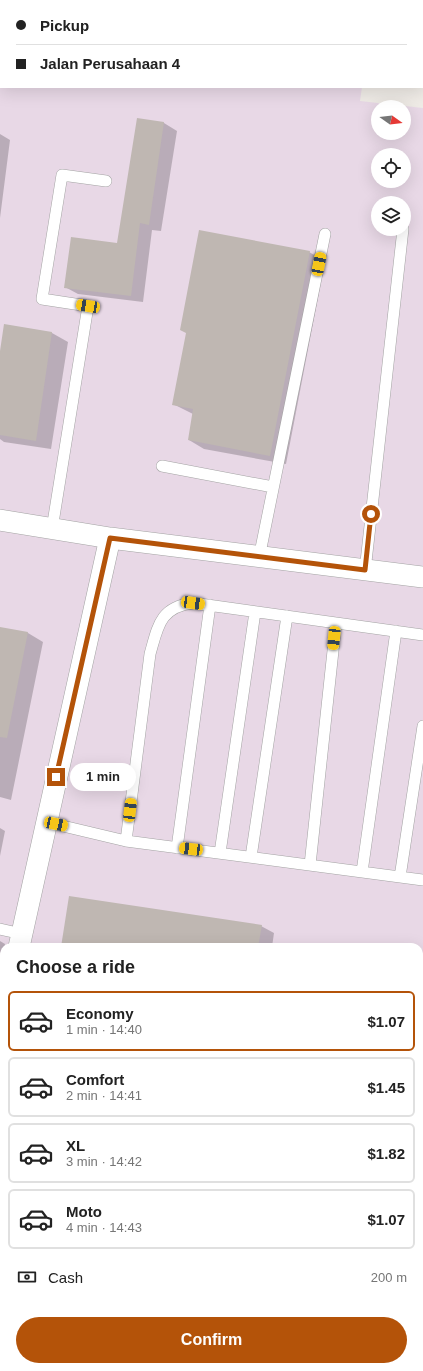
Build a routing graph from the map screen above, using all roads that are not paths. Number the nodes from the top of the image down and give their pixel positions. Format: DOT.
graph roads {
  1 [pos="106,181"];
  2 [pos="325,234"];
  3 [pos="402,236"];
  4 [pos="162,466"];
  5 [pos="273,487"];
  6 [pos="0,520"];
  7 [pos="52,529"];
  8 [pos="110,538"];
  9 [pos="259,558"];
  10 [pos="365,570"];
  11 [pos="423,577"];
  12 [pos="210,605"];
  13 [pos="255,612"];
  14 [pos="287,616"];
  15 [pos="336,623"];
  16 [pos="396,631"];
  17 [pos="423,635"];
  18 [pos="423,726"];
  19 [pos="46,822"];
  20 [pos="126,841"];
  21 [pos="177,848"];
  22 [pos="220,853"];
  23 [pos="251,858"];
  24 [pos="310,865"];
  25 [pos="362,872"];
  26 [pos="400,877"];
  27 [pos="423,880"];
  28 [pos="0,929"];
  29 [pos="21,941"];
  1 -- 7 [label="lane"];
  2 -- 5 [label="lane"];
  3 -- 10 [label="lane"];
  4 -- 5 [label="lane"];
  5 -- 9 [label="lane"];
  6 -- 7 [label="street"];
  7 -- 8 [label="street"];
  8 -- 9 [label="street"];
  8 -- 19 [label="street"];
  9 -- 10 [label="street"];
  10 -- 11 [label="street"];
  12 -- 13 [label="lane"];
  12 -- 20 [label="lane"];
  12 -- 21 [label="lane"];
  13 -- 14 [label="lane"];
  13 -- 22 [label="lane"];
  14 -- 15 [label="lane"];
  14 -- 23 [label="lane"];
  15 -- 16 [label="lane"];
  15 -- 24 [label="lane"];
  16 -- 17 [label="lane"];
  16 -- 25 [label="lane"];
  18 -- 26 [label="lane"];
  19 -- 20 [label="lane"];
  19 -- 29 [label="street"];
  20 -- 21 [label="lane"];
  21 -- 22 [label="lane"];
  22 -- 23 [label="lane"];
  23 -- 24 [label="lane"];
  24 -- 25 [label="lane"];
  25 -- 26 [label="lane"];
  26 -- 27 [label="lane"];
  28 -- 29 [label="lane"];
}
